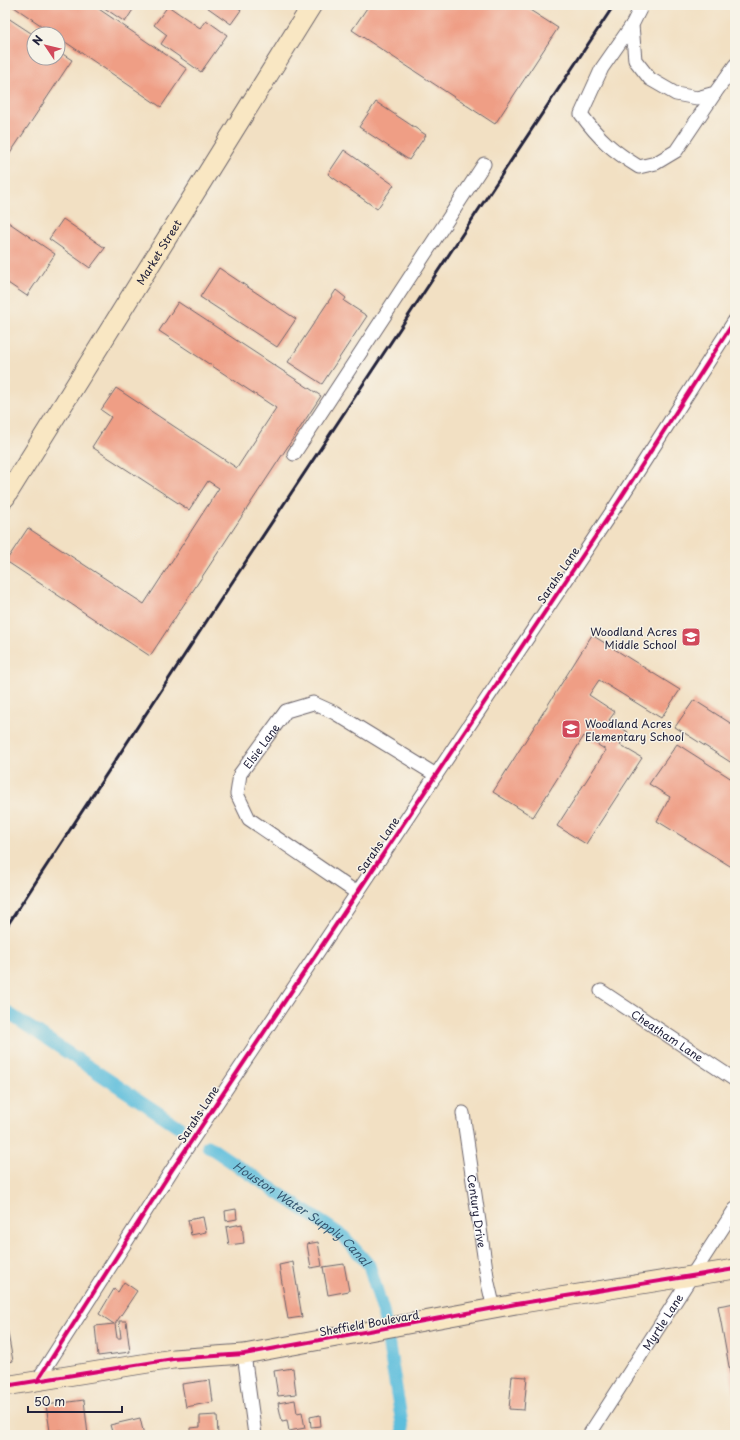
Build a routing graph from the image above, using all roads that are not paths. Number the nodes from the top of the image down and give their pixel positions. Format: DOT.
graph roads {
  1 [pos="312,5"];
  2 [pos="642,5"];
  3 [pos="632,25"];
  4 [pos="735,65"];
  5 [pos="715,93"];
  6 [pos="484,164"];
  7 [pos="735,320"];
  8 [pos="294,454"];
  9 [pos="5,498"];
  10 [pos="436,775"];
  11 [pos="356,893"];
  12 [pos="601,991"];
  13 [pos="735,1080"];
  14 [pos="463,1113"];
  15 [pos="735,1209"];
  16 [pos="735,1269"];
  17 [pos="693,1276"];
  18 [pos="494,1309"];
  19 [pos="244,1354"];
  20 [pos="37,1381"];
  21 [pos="5,1386"];
  22 [pos="255,1435"];
  23 [pos="590,1435"];
  1 -- 9 [label="street, Market Street"];
  2 -- 3 [label="street"];
  3 -- 5 [label="street"];
  3 -- 5 [label="street"];
  4 -- 5 [label="street"];
  6 -- 8 [label="street"];
  7 -- 10 [label="street, Sarahs Lane"];
  10 -- 11 [label="street, Sarahs Lane"];
  10 -- 11 [label="street, Elsie Lane"];
  11 -- 20 [label="street, Sarahs Lane"];
  12 -- 13 [label="street, Cheatham Lane"];
  14 -- 18 [label="street, Century Drive"];
  15 -- 17 [label="street, Myrtle Lane"];
  16 -- 17 [label="street, Sheffield Boulevard"];
  17 -- 18 [label="street, Sheffield Boulevard"];
  17 -- 23 [label="street, Myrtle Lane"];
  18 -- 19 [label="street, Sheffield Boulevard"];
  19 -- 20 [label="street, Sheffield Boulevard"];
  19 -- 22 [label="street"];
  20 -- 21 [label="street, Sheffield Boulevard"];
}
